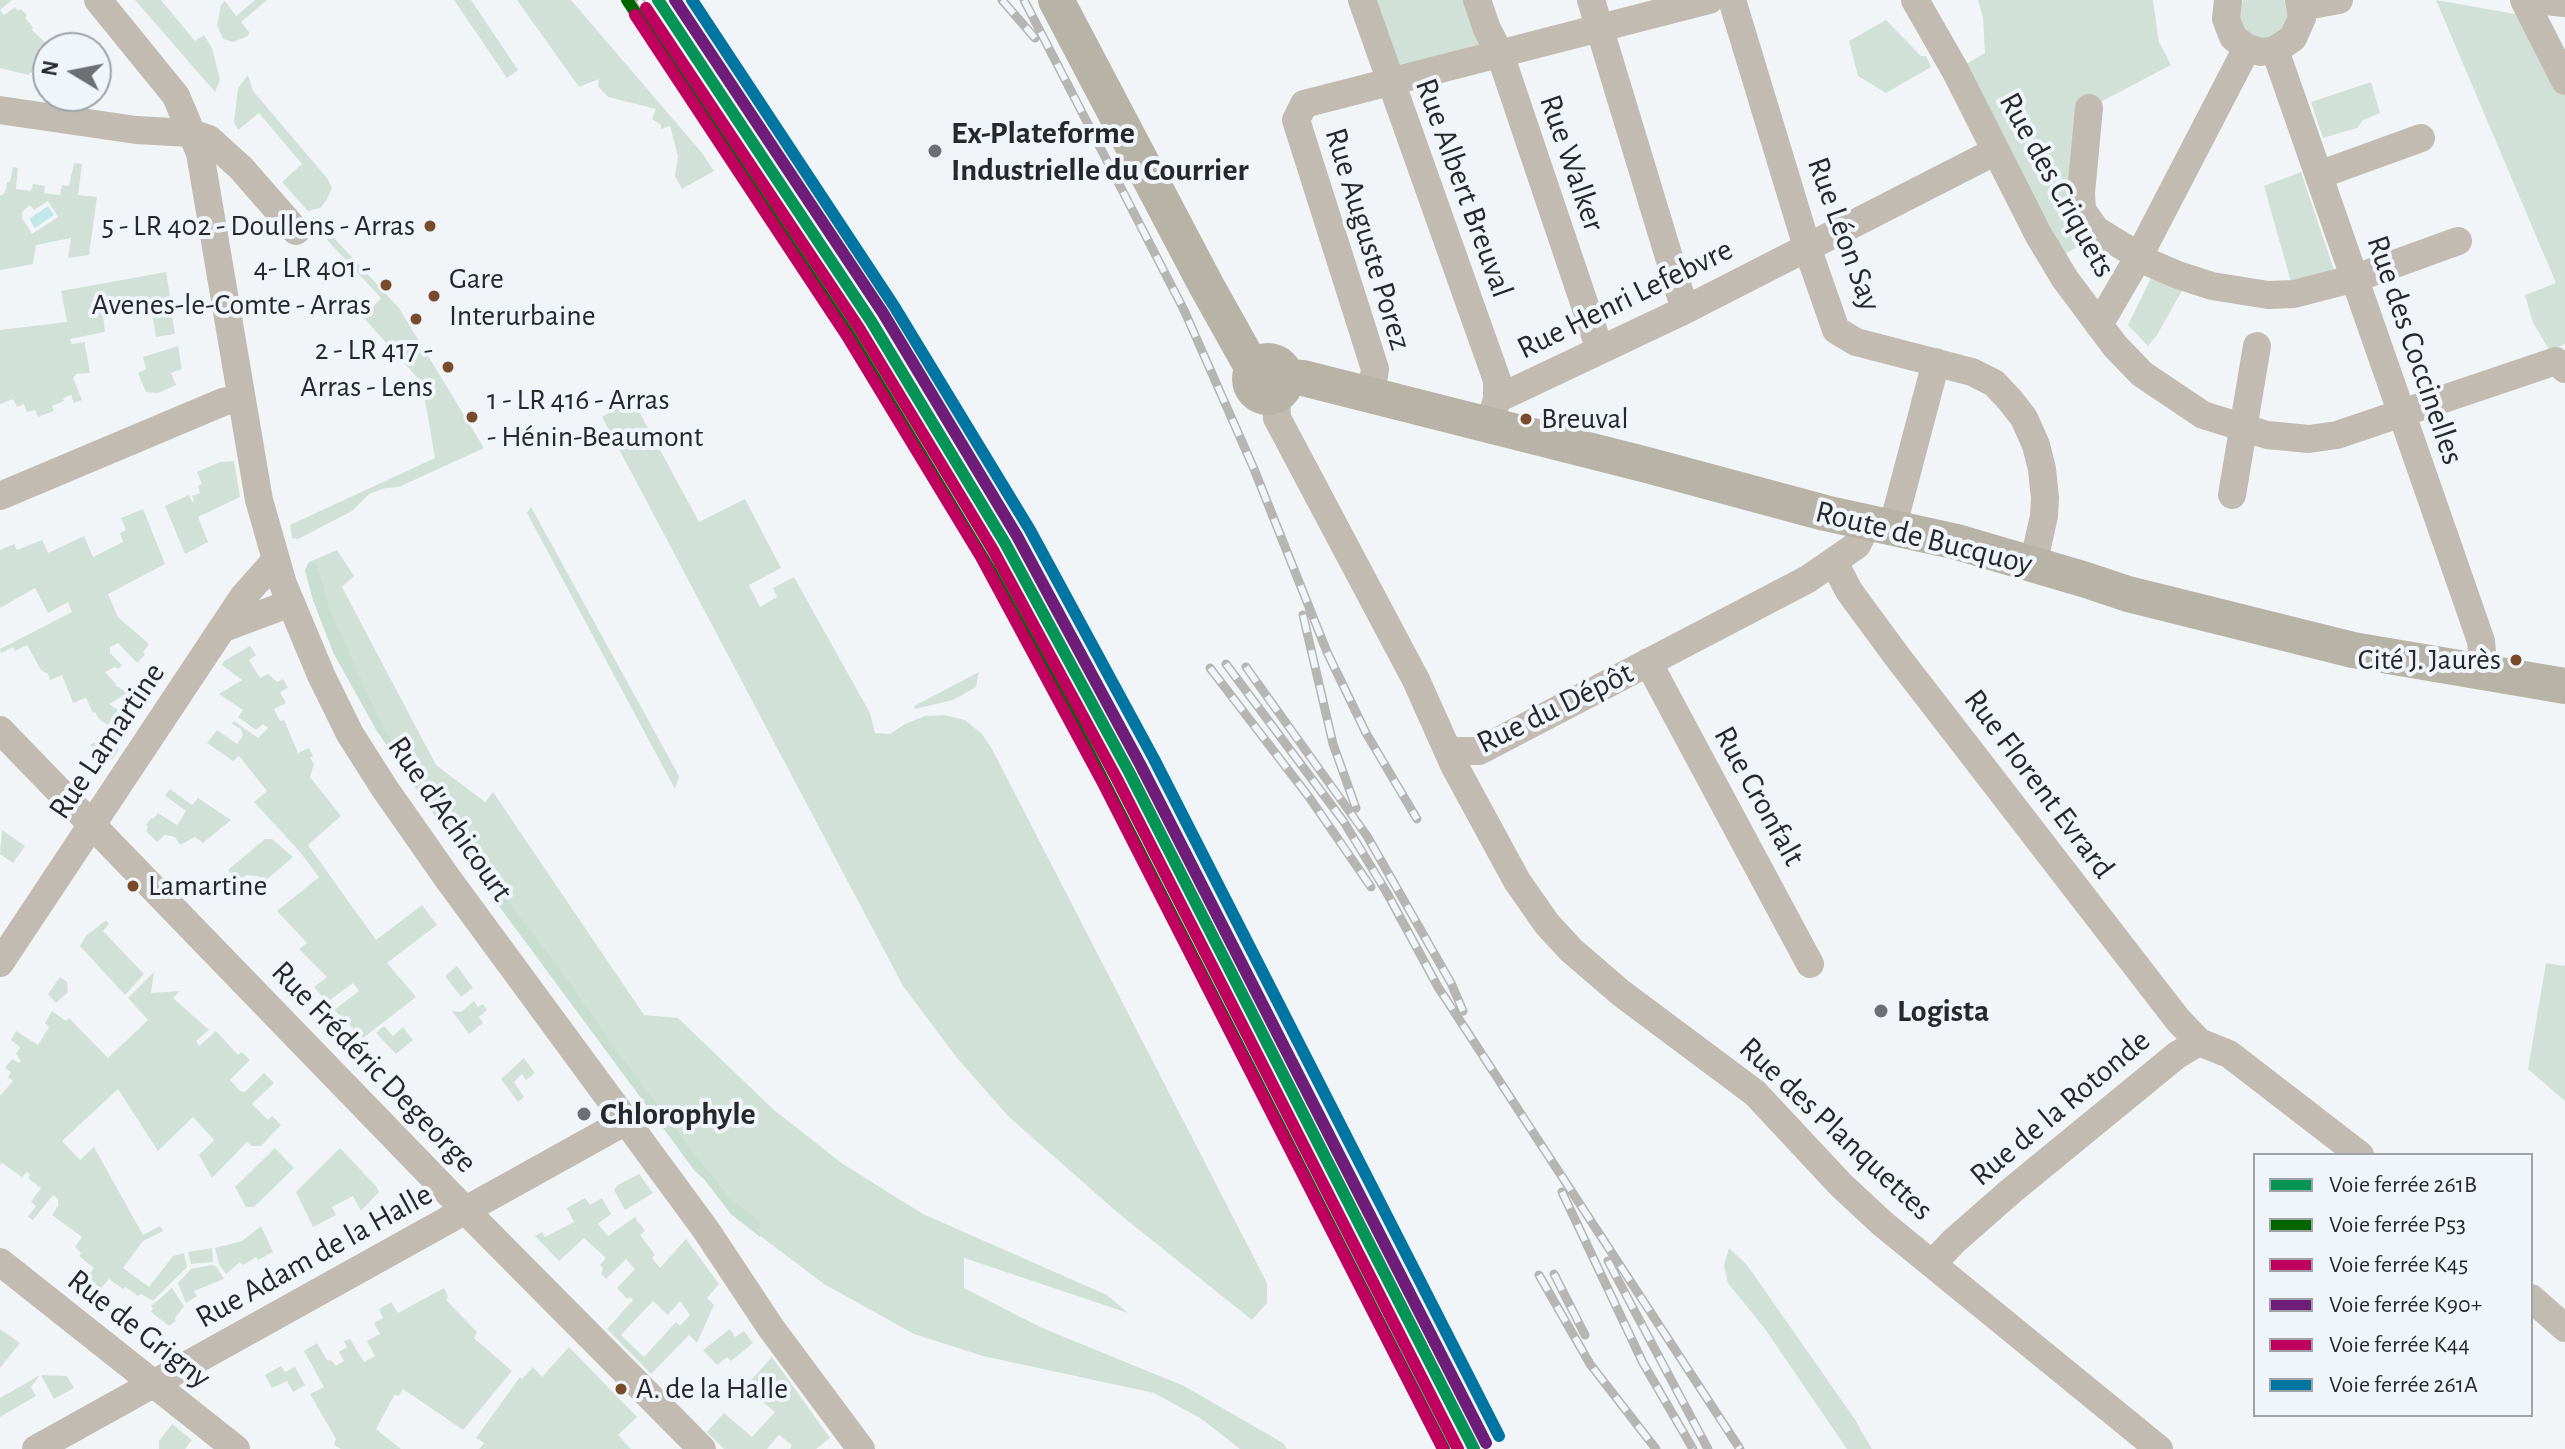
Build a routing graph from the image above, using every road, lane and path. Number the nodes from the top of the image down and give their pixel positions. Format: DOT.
graph roads {
  1 [pos="98,0"];
  2 [pos="1056,0"];
  3 [pos="1362,0"];
  4 [pos="1477,0"];
  5 [pos="1591,0"];
  6 [pos="1709,0"];
  7 [pos="1732,0"];
  8 [pos="1915,0"];
  9 [pos="2228,0"];
  10 [pos="2339,0"];
  11 [pos="2524,0"];
  12 [pos="2536,0"];
  13 [pos="2300,3"];
  14 [pos="2565,3"];
  15 [pos="1599,28"];
  16 [pos="2261,49"];
  17 [pos="1500,54"];
  18 [pos="2565,81"];
  19 [pos="1390,82"];
  20 [pos="2089,108"];
  21 [pos="0,110"];
  22 [pos="191,133"];
  23 [pos="2421,138"];
  24 [pos="1996,151"];
  25 [pos="2319,175"];
  26 [pos="296,231"];
  27 [pos="2458,241"];
  28 [pos="1807,247"];
  29 [pos="2139,256"];
  30 [pos="2356,278"];
  31 [pos="1685,310"];
  32 [pos="2099,325"];
  33 [pos="2257,346"];
  34 [pos="1600,350"];
  35 [pos="1936,362"];
  36 [pos="2565,369"];
  37 [pos="1272,380"];
  38 [pos="1371,396"];
  39 [pos="241,398"];
  40 [pos="1493,412"];
  41 [pos="2401,413"];
  42 [pos="2245,429"];
  43 [pos="2232,495"];
  44 [pos="0,496"];
  45 [pos="1880,526"];
  46 [pos="275,561"];
  47 [pos="1834,562"];
  48 [pos="2033,565"];
  49 [pos="291,603"];
  50 [pos="224,628"];
  51 [pos="1648,662"];
  52 [pos="2481,673"];
  53 [pos="2565,686"];
  54 [pos="0,730"];
  55 [pos="1449,751"];
  56 [pos="91,826"];
  57 [pos="0,963"];
  58 [pos="1810,964"];
  59 [pos="2199,1042"];
  60 [pos="626,1121"];
  61 [pos="2357,1153"];
  62 [pos="466,1211"];
  63 [pos="0,1262"];
  64 [pos="1933,1263"];
  65 [pos="2533,1300"];
  66 [pos="2565,1328"];
  67 [pos="154,1386"];
  68 [pos="36,1449"];
  69 [pos="236,1449"];
  70 [pos="702,1449"];
  71 [pos="861,1449"];
  72 [pos="2159,1449"];
  1 -- 22 [label="street, Rue d'Achicourt"];
  2 -- 37 [label="main road, Rue du Dépôt"];
  3 -- 19 [label="street, Rue Albert Breuval"];
  4 -- 17 [label="street, Rue Walker"];
  5 -- 15 [label="street"];
  6 -- 15 [label="street"];
  7 -- 28 [label="street, Rue Léon Say"];
  8 -- 24 [label="street, Rue des Criquets"];
  9 -- 16 [label="street, Rue des Coccinelles"];
  10 -- 13 [label="street"];
  11 -- 18 [label="street"];
  12 -- 14 [label="street"];
  13 -- 16 [label="street"];
  15 -- 17 [label="street"];
  15 -- 31 [label="street"];
  16 -- 25 [label="street, Rue des Coccinelles"];
  16 -- 29 [label="street"];
  17 -- 19 [label="street"];
  17 -- 34 [label="street, Rue Walker"];
  19 -- 38 [label="street, Rue Auguste Porez"];
  19 -- 40 [label="street, Rue Albert Breuval"];
  20 -- 29 [label="street"];
  21 -- 22 [label="street"];
  22 -- 26 [label="street"];
  22 -- 39 [label="street, Rue d'Achicourt"];
  23 -- 25 [label="street"];
  24 -- 28 [label="street, Rue Henri Lefebvre"];
  24 -- 32 [label="street, Rue des Criquets"];
  25 -- 30 [label="street, Rue des Coccinelles"];
  27 -- 30 [label="street"];
  28 -- 31 [label="street, Rue Henri Lefebvre"];
  28 -- 35 [label="street, Rue Léon Say"];
  29 -- 30 [label="street"];
  29 -- 32 [label="street"];
  30 -- 41 [label="street, Rue des Coccinelles"];
  31 -- 34 [label="street, Rue Henri Lefebvre"];
  32 -- 42 [label="street, Rue des Criquets"];
  33 -- 42 [label="street"];
  34 -- 40 [label="street, Rue Henri Lefebvre"];
  35 -- 45 [label="street"];
  35 -- 48 [label="street, Rue Léon Say"];
  36 -- 41 [label="street, Rue des Criquets"];
  37 -- 38 [label="main road, Route de Bucquoy"];
  37 -- 55 [label="street, Rue du Dépôt"];
  38 -- 40 [label="main road, Route de Bucquoy"];
  39 -- 44 [label="street"];
  39 -- 46 [label="street, Rue d'Achicourt"];
  40 -- 45 [label="main road, Route de Bucquoy"];
  41 -- 42 [label="street, Rue des Criquets"];
  41 -- 52 [label="street, Rue des Coccinelles"];
  42 -- 43 [label="street"];
  45 -- 47 [label="street, Rue du Dépôt"];
  45 -- 48 [label="main road, Route de Bucquoy"];
  46 -- 49 [label="street, Rue d'Achicourt"];
  46 -- 50 [label="street, Rue Lamartine"];
  47 -- 51 [label="street, Rue du Dépôt"];
  47 -- 59 [label="street, Rue Florent Evrard"];
  48 -- 52 [label="main road, Route de Bucquoy"];
  49 -- 50 [label="street"];
  49 -- 60 [label="street, Rue d'Achicourt"];
  50 -- 56 [label="street, Rue Lamartine"];
  51 -- 55 [label="street, Rue du Dépôt"];
  51 -- 58 [label="street, Rue Cronfalt"];
  52 -- 53 [label="main road, Route de Bucquoy"];
  54 -- 56 [label="street, Rue Frédéric Degeorge"];
  55 -- 64 [label="street, Rue des Planquettes"];
  56 -- 57 [label="street, Rue Lamartine"];
  56 -- 62 [label="street, Rue Frédéric Degeorge"];
  59 -- 61 [label="street"];
  59 -- 64 [label="street, Rue de la Rotonde"];
  60 -- 62 [label="street, Rue Adam de la Halle"];
  60 -- 71 [label="street, Rue d'Achicourt"];
  62 -- 67 [label="street, Rue Adam de la Halle"];
  62 -- 70 [label="street, Rue Frédéric Degeorge"];
  63 -- 67 [label="street, Rue de Grigny"];
  64 -- 72 [label="street, Rue des Planquettes"];
  65 -- 66 [label="street"];
  67 -- 68 [label="street, Rue Adam de la Halle"];
  67 -- 69 [label="street, Rue de Grigny"];
}
